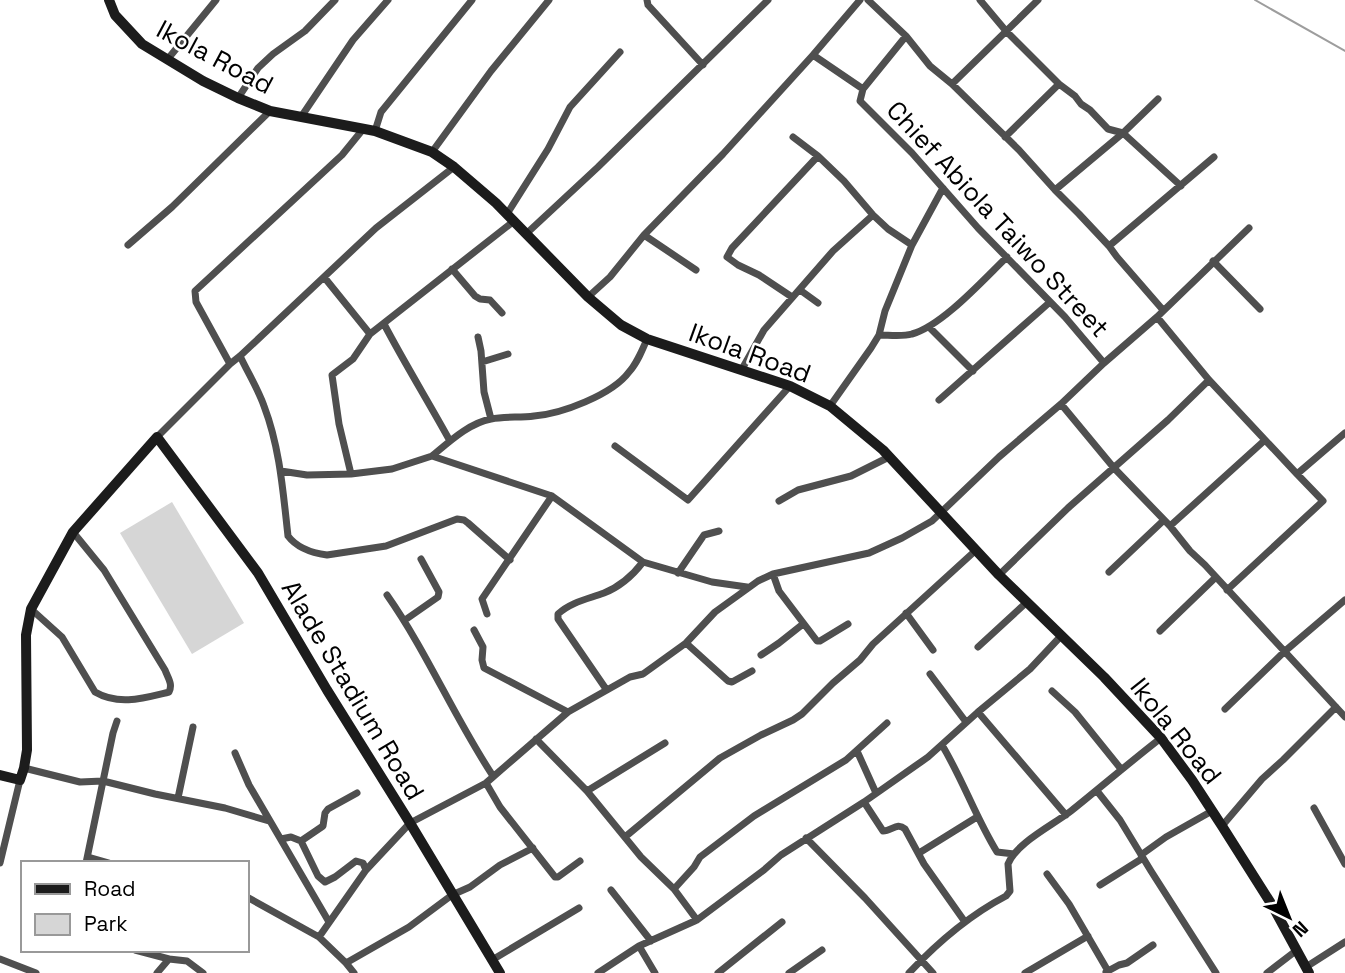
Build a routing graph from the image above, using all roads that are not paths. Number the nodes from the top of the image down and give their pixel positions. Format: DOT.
graph roads {
  1 [pos="109,0"];
  2 [pos="216,0"];
  3 [pos="335,0"];
  4 [pos="388,0"];
  5 [pos="472,0"];
  6 [pos="549,0"];
  7 [pos="648,0"];
  8 [pos="768,0"];
  9 [pos="860,0"];
  10 [pos="869,0"];
  11 [pos="980,0"];
  12 [pos="1038,0"];
  13 [pos="1006,31"];
  14 [pos="906,36"];
  15 [pos="620,52"];
  16 [pos="813,55"];
  17 [pos="167,60"];
  18 [pos="703,65"];
  19 [pos="952,84"];
  20 [pos="1059,84"];
  21 [pos="863,89"];
  22 [pos="238,98"];
  23 [pos="1158,99"];
  24 [pos="270,111"];
  25 [pos="301,117"];
  26 [pos="370,130"];
  27 [pos="1123,133"];
  28 [pos="793,137"];
  29 [pos="1005,137"];
  30 [pos="432,152"];
  31 [pos="818,156"];
  32 [pos="1214,157"];
  33 [pos="454,167"];
  34 [pos="1181,186"];
  35 [pos="943,188"];
  36 [pos="1055,190"];
  37 [pos="873,215"];
  38 [pos="510,218"];
  39 [pos="1249,228"];
  40 [pos="526,234"];
  41 [pos="644,235"];
  42 [pos="128,245"];
  43 [pos="912,246"];
  44 [pos="1109,246"];
  45 [pos="1007,257"];
  46 [pos="1213,261"];
  47 [pos="452,269"];
  48 [pos="696,270"];
  49 [pos="324,277"];
  50 [pos="800,290"];
  51 [pos="588,297"];
  52 [pos="792,297"];
  53 [pos="1050,302"];
  54 [pos="818,303"];
  55 [pos="1260,309"];
  56 [pos="502,313"];
  57 [pos="1160,314"];
  58 [pos="384,324"];
  59 [pos="929,327"];
  60 [pos="370,334"];
  61 [pos="879,335"];
  62 [pos="478,337"];
  63 [pos="647,340"];
  64 [pos="508,354"];
  65 [pos="240,356"];
  66 [pos="482,362"];
  67 [pos="1104,363"];
  68 [pos="230,364"];
  69 [pos="742,369"];
  70 [pos="973,372"];
  71 [pos="1209,380"];
  72 [pos="790,386"];
  73 [pos="939,400"];
  74 [pos="1061,404"];
  75 [pos="830,406"];
  76 [pos="491,419"];
  77 [pos="1345,433"];
  78 [pos="157,437"];
  79 [pos="1265,440"];
  80 [pos="450,441"];
  81 [pos="615,446"];
  82 [pos="432,456"];
  83 [pos="889,457"];
  84 [pos="1114,468"];
  85 [pos="281,471"];
  86 [pos="351,474"];
  87 [pos="1297,474"];
  88 [pos="552,496"];
  89 [pos="779,501"];
  90 [pos="940,513"];
  91 [pos="1164,520"];
  92 [pos="1170,526"];
  93 [pos="719,531"];
  94 [pos="73,532"];
  95 [pos="975,551"];
  96 [pos="421,559"];
  97 [pos="510,560"];
  98 [pos="643,562"];
  99 [pos="1109,572"];
  100 [pos="678,573"];
  101 [pos="773,574"];
  102 [pos="999,575"];
  103 [pos="1216,577"];
  104 [pos="748,587"];
  105 [pos="1227,590"];
  106 [pos="387,595"];
  107 [pos="1345,600"];
  108 [pos="1027,602"];
  109 [pos="31,609"];
  110 [pos="906,613"];
  111 [pos="487,614"];
  112 [pos="405,620"];
  113 [pos="803,624"];
  114 [pos="848,624"];
  115 [pos="474,630"];
  116 [pos="1160,631"];
  117 [pos="1061,636"];
  118 [pos="686,643"];
  119 [pos="978,647"];
  120 [pos="933,650"];
  121 [pos="1284,652"];
  122 [pos="761,655"];
  123 [pos="752,671"];
  124 [pos="930,674"];
  125 [pos="606,690"];
  126 [pos="1052,691"];
  127 [pos="1336,707"];
  128 [pos="1225,709"];
  129 [pos="568,712"];
  130 [pos="978,712"];
  131 [pos="1345,717"];
  132 [pos="117,721"];
  133 [pos="966,722"];
  134 [pos="887,723"];
  135 [pos="193,727"];
  136 [pos="1161,738"];
  137 [pos="536,739"];
  138 [pos="665,743"];
  139 [pos="942,745"];
  140 [pos="856,751"];
  141 [pos="235,753"];
  142 [pos="24,768"];
  143 [pos="1121,769"];
  144 [pos="0,775"];
  145 [pos="493,776"];
  146 [pos="20,780"];
  147 [pos="103,780"];
  148 [pos="486,783"];
  149 [pos="587,791"];
  150 [pos="1097,791"];
  151 [pos="357,793"];
  152 [pos="876,793"];
  153 [pos="178,798"];
  154 [pos="864,802"];
  155 [pos="1314,808"];
  156 [pos="1212,811"];
  157 [pos="1066,815"];
  158 [pos="977,817"];
  159 [pos="269,821"];
  160 [pos="410,823"];
  161 [pos="1222,826"];
  162 [pos="625,837"];
  163 [pos="806,838"];
  164 [pos="281,839"];
  165 [pos="300,841"];
  166 [pos="533,848"];
  167 [pos="919,853"];
  168 [pos="1014,854"];
  169 [pos="1142,856"];
  170 [pos="87,860"];
  171 [pos="580,861"];
  172 [pos="0,863"];
  173 [pos="1345,864"];
  174 [pos="366,870"];
  175 [pos="1047,874"];
  176 [pos="1100,885"];
  177 [pos="674,889"];
  178 [pos="611,890"];
  179 [pos="453,894"];
  180 [pos="248,898"];
  181 [pos="579,908"];
  182 [pos="697,920"];
  183 [pos="329,922"];
  184 [pos="782,922"];
  185 [pos="965,922"];
  186 [pos="1088,936"];
  187 [pos="319,937"];
  188 [pos="650,941"];
  189 [pos="1345,942"];
  190 [pos="1153,945"];
  191 [pos="639,946"];
  192 [pos="822,950"];
  193 [pos="1297,950"];
  194 [pos="143,952"];
  195 [pos="0,959"];
  196 [pos="169,959"];
  197 [pos="921,959"];
  198 [pos="492,960"];
  199 [pos="346,963"];
  200 [pos="1308,970"];
  201 [pos="602,972"];
  202 [pos="1107,972"];
  203 [pos="36,973"];
  204 [pos="157,973"];
  205 [pos="203,973"];
  206 [pos="354,973"];
  207 [pos="500,973"];
  208 [pos="655,973"];
  209 [pos="718,973"];
  210 [pos="789,973"];
  211 [pos="909,973"];
  212 [pos="933,973"];
  213 [pos="1025,973"];
  214 [pos="1216,973"];
  215 [pos="1267,973"];
  1 -- 17 [label="street, Ikola Road"];
  2 -- 17 [label="street"];
  3 -- 22 [label="street"];
  4 -- 25 [label="street"];
  5 -- 26 [label="street"];
  6 -- 30 [label="street"];
  7 -- 18 [label="street"];
  8 -- 18 [label="street"];
  9 -- 16 [label="street"];
  10 -- 14 [label="street"];
  11 -- 13 [label="street"];
  12 -- 13 [label="street"];
  13 -- 19 [label="street"];
  13 -- 20 [label="street"];
  14 -- 19 [label="street"];
  14 -- 21 [label="street, Chief Abiola Taiwo Street"];
  15 -- 38 [label="street"];
  16 -- 21 [label="street"];
  16 -- 41 [label="street"];
  17 -- 22 [label="street, Ikola Road"];
  18 -- 40 [label="street"];
  19 -- 29 [label="street"];
  20 -- 27 [label="street"];
  20 -- 29 [label="street"];
  21 -- 35 [label="street, Chief Abiola Taiwo Street"];
  22 -- 24 [label="street, Ikola Road"];
  23 -- 27 [label="street"];
  24 -- 25 [label="street, Ikola Road"];
  24 -- 42 [label="street"];
  25 -- 26 [label="street, Ikola Road"];
  26 -- 30 [label="street, Ikola Road"];
  26 -- 68 [label="street"];
  27 -- 34 [label="street"];
  27 -- 36 [label="street"];
  28 -- 31 [label="street"];
  29 -- 36 [label="street"];
  30 -- 33 [label="street, Ikola Road"];
  31 -- 37 [label="street"];
  31 -- 52 [label="street"];
  32 -- 34 [label="street"];
  33 -- 38 [label="street, Ikola Road"];
  33 -- 49 [label="street"];
  34 -- 44 [label="street"];
  35 -- 43 [label="street"];
  35 -- 45 [label="street, Chief Abiola Taiwo Street"];
  36 -- 44 [label="street"];
  37 -- 43 [label="street"];
  37 -- 50 [label="street"];
  38 -- 40 [label="street, Ikola Road"];
  38 -- 47 [label="street"];
  39 -- 46 [label="street"];
  40 -- 51 [label="street, Ikola Road"];
  41 -- 48 [label="street"];
  41 -- 51 [label="street"];
  43 -- 61 [label="street"];
  44 -- 57 [label="street"];
  45 -- 53 [label="street, Chief Abiola Taiwo Street"];
  45 -- 59 [label="street"];
  46 -- 55 [label="street"];
  46 -- 57 [label="street"];
  47 -- 56 [label="street"];
  47 -- 58 [label="street"];
  49 -- 60 [label="street"];
  49 -- 65 [label="street"];
  50 -- 52 [label="street"];
  50 -- 54 [label="street"];
  51 -- 63 [label="street, Ikola Road"];
  52 -- 69 [label="street"];
  53 -- 67 [label="street, Chief Abiola Taiwo Street"];
  53 -- 70 [label="street"];
  57 -- 67 [label="street"];
  57 -- 71 [label="street"];
  58 -- 60 [label="street"];
  58 -- 80 [label="street"];
  59 -- 61 [label="street"];
  59 -- 70 [label="street"];
  60 -- 86 [label="street"];
  61 -- 75 [label="street"];
  62 -- 66 [label="street"];
  63 -- 69 [label="street, Ikola Road"];
  63 -- 76 [label="street"];
  64 -- 66 [label="street"];
  65 -- 68 [label="street"];
  65 -- 85 [label="street"];
  66 -- 76 [label="street"];
  67 -- 74 [label="street"];
  68 -- 78 [label="street"];
  69 -- 72 [label="street, Ikola Road"];
  70 -- 73 [label="street"];
  71 -- 79 [label="street"];
  71 -- 84 [label="street"];
  72 -- 75 [label="street, Ikola Road"];
  72 -- 81 [label="street"];
  74 -- 84 [label="street"];
  74 -- 90 [label="street"];
  75 -- 83 [label="street, Ikola Road"];
  76 -- 80 [label="street"];
  77 -- 87 [label="street"];
  78 -- 94 [label="street"];
  78 -- 160 [label="street, Alade Stadium Road"];
  79 -- 87 [label="street"];
  79 -- 92 [label="street"];
  80 -- 82 [label="street"];
  82 -- 86 [label="street"];
  82 -- 88 [label="street"];
  83 -- 89 [label="street"];
  83 -- 90 [label="street, Ikola Road"];
  84 -- 91 [label="street"];
  84 -- 102 [label="street"];
  85 -- 86 [label="street"];
  85 -- 97 [label="street"];
  87 -- 105 [label="street"];
  88 -- 97 [label="street"];
  88 -- 98 [label="street"];
  90 -- 95 [label="street, Ikola Road"];
  90 -- 101 [label="street"];
  91 -- 92 [label="street"];
  91 -- 99 [label="street"];
  92 -- 103 [label="street"];
  93 -- 100 [label="street"];
  94 -- 109 [label="street"];
  94 -- 109 [label="street"];
  95 -- 102 [label="street, Ikola Road"];
  95 -- 110 [label="street"];
  96 -- 112 [label="street"];
  97 -- 111 [label="street"];
  98 -- 100 [label="street"];
  98 -- 125 [label="street"];
  100 -- 104 [label="street"];
  101 -- 104 [label="street"];
  101 -- 113 [label="street"];
  102 -- 108 [label="street, Ikola Road"];
  103 -- 105 [label="street"];
  103 -- 116 [label="street"];
  104 -- 118 [label="street"];
  105 -- 121 [label="street"];
  106 -- 112 [label="street"];
  107 -- 121 [label="street"];
  108 -- 117 [label="street, Ikola Road"];
  108 -- 119 [label="street"];
  109 -- 142 [label="street"];
  110 -- 120 [label="street"];
  110 -- 162 [label="street"];
  112 -- 145 [label="street"];
  113 -- 114 [label="street"];
  113 -- 122 [label="street"];
  115 -- 129 [label="street"];
  117 -- 130 [label="street"];
  117 -- 136 [label="street, Ikola Road"];
  118 -- 123 [label="street"];
  118 -- 125 [label="street"];
  121 -- 127 [label="street"];
  121 -- 128 [label="street"];
  124 -- 133 [label="street"];
  125 -- 129 [label="street"];
  126 -- 143 [label="street"];
  127 -- 131 [label="street"];
  127 -- 161 [label="street"];
  129 -- 137 [label="street"];
  130 -- 133 [label="street"];
  130 -- 157 [label="street"];
  132 -- 147 [label="street"];
  133 -- 139 [label="street"];
  134 -- 140 [label="street"];
  135 -- 153 [label="street"];
  136 -- 143 [label="street"];
  136 -- 156 [label="street, Ikola Road"];
  137 -- 145 [label="street"];
  137 -- 149 [label="street"];
  138 -- 149 [label="street"];
  139 -- 152 [label="street"];
  139 -- 158 [label="street"];
  140 -- 152 [label="street"];
  140 -- 177 [label="street"];
  141 -- 159 [label="street"];
  142 -- 146 [label="street"];
  142 -- 147 [label="street"];
  143 -- 150 [label="street"];
  144 -- 146 [label="street"];
  145 -- 148 [label="street"];
  146 -- 172 [label="street"];
  147 -- 153 [label="street"];
  147 -- 170 [label="street"];
  148 -- 160 [label="street"];
  148 -- 166 [label="street"];
  149 -- 162 [label="street"];
  150 -- 157 [label="street"];
  150 -- 169 [label="street"];
  151 -- 165 [label="street"];
  152 -- 154 [label="street"];
  153 -- 159 [label="street"];
  154 -- 163 [label="street"];
  154 -- 167 [label="street"];
  155 -- 173 [label="street"];
  156 -- 161 [label="street, Ikola Road"];
  156 -- 169 [label="street"];
  157 -- 168 [label="street"];
  158 -- 167 [label="street"];
  158 -- 168 [label="street"];
  159 -- 164 [label="street"];
  160 -- 174 [label="street"];
  160 -- 179 [label="street, Alade Stadium Road"];
  161 -- 193 [label="street, Ikola Road"];
  162 -- 177 [label="street"];
  163 -- 182 [label="street"];
  163 -- 197 [label="street"];
  164 -- 165 [label="street"];
  164 -- 183 [label="street"];
  165 -- 174 [label="street"];
  166 -- 171 [label="street"];
  166 -- 179 [label="street"];
  167 -- 185 [label="street"];
  168 -- 185 [label="street"];
  169 -- 176 [label="street"];
  169 -- 214 [label="street"];
  174 -- 183 [label="street"];
  175 -- 186 [label="street"];
  177 -- 182 [label="street"];
  178 -- 188 [label="street"];
  179 -- 198 [label="street, Alade Stadium Road"];
  179 -- 199 [label="street"];
  180 -- 187 [label="street"];
  181 -- 198 [label="street"];
  182 -- 188 [label="street"];
  183 -- 187 [label="street"];
  184 -- 209 [label="street"];
  185 -- 197 [label="street"];
  186 -- 202 [label="street"];
  186 -- 213 [label="street"];
  187 -- 199 [label="street"];
  188 -- 191 [label="street"];
  189 -- 200 [label="street"];
  190 -- 202 [label="street"];
  191 -- 201 [label="street"];
  191 -- 208 [label="street"];
  192 -- 210 [label="street"];
  193 -- 200 [label="street, Ikola Road"];
  193 -- 215 [label="street"];
  194 -- 196 [label="street"];
  195 -- 203 [label="street"];
  196 -- 204 [label="street"];
  196 -- 205 [label="street"];
  197 -- 211 [label="street"];
  197 -- 212 [label="street"];
  198 -- 207 [label="street, Alade Stadium Road"];
  199 -- 206 [label="street"];
}
